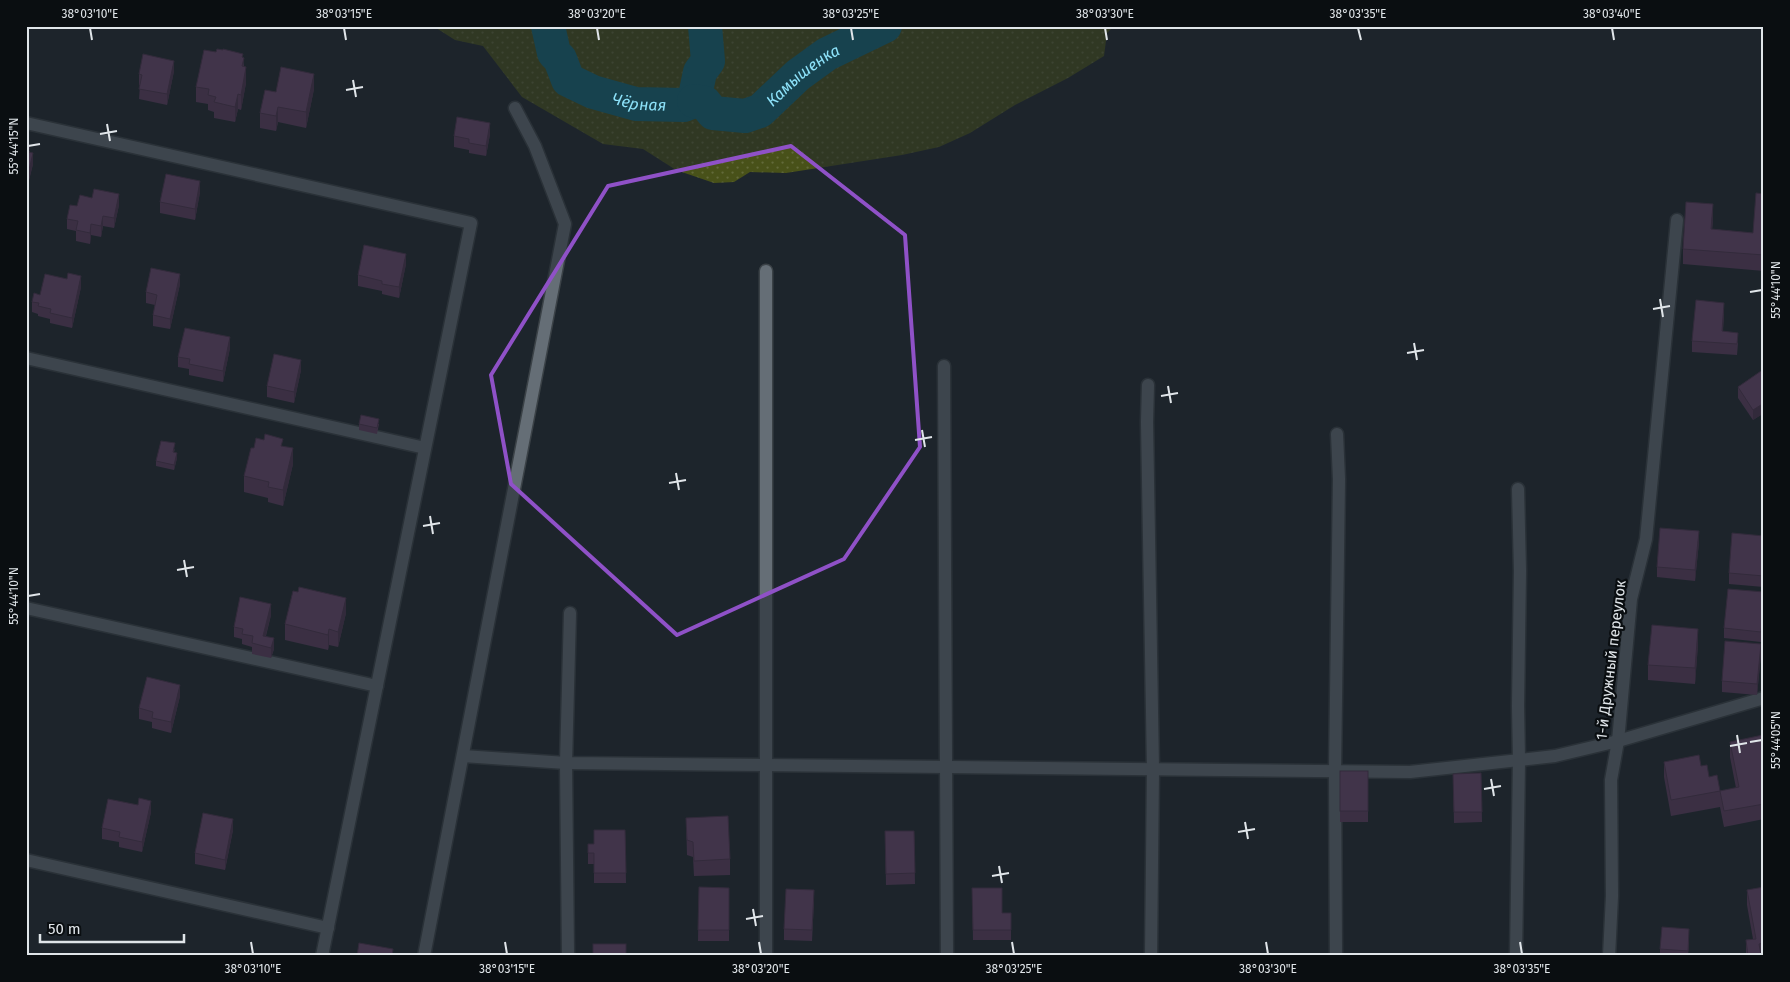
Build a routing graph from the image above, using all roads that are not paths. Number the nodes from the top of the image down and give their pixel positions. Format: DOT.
graph roads {
  1 [pos="514,108"];
  2 [pos="26,123"];
  3 [pos="1677,220"];
  4 [pos="766,271"];
  5 [pos="26,358"];
  6 [pos="944,366"];
  7 [pos="1148,384"];
  8 [pos="1337,434"];
  9 [pos="425,448"];
  10 [pos="1518,489"];
  11 [pos="26,608"];
  12 [pos="570,613"];
  13 [pos="377,686"];
  14 [pos="1764,698"];
  15 [pos="1618,741"];
  16 [pos="463,756"];
  17 [pos="1519,760"];
  18 [pos="566,763"];
  19 [pos="767,765"];
  20 [pos="945,767"];
  21 [pos="1153,769"];
  22 [pos="1335,771"];
  23 [pos="26,860"];
  24 [pos="328,928"];
  25 [pos="322,956"];
  26 [pos="424,956"];
  27 [pos="568,956"];
  28 [pos="766,956"];
  29 [pos="947,956"];
  30 [pos="1151,956"];
  31 [pos="1336,956"];
  32 [pos="1516,956"];
  33 [pos="1609,956"];
  1 -- 16 [label="street"];
  2 -- 9 [label="street"];
  3 -- 15 [label="street, 1-й Дружный переулок"];
  4 -- 19 [label="street"];
  5 -- 9 [label="street"];
  6 -- 20 [label="street"];
  7 -- 21 [label="street"];
  8 -- 22 [label="street"];
  9 -- 13 [label="street"];
  10 -- 17 [label="street"];
  11 -- 13 [label="street"];
  12 -- 18 [label="street"];
  13 -- 24 [label="street"];
  14 -- 15 [label="street"];
  15 -- 17 [label="street"];
  15 -- 33 [label="street, 1-й Дружный переулок"];
  16 -- 18 [label="street"];
  16 -- 26 [label="street"];
  17 -- 22 [label="street"];
  17 -- 32 [label="street"];
  18 -- 19 [label="street"];
  18 -- 27 [label="street"];
  19 -- 20 [label="street"];
  19 -- 28 [label="street"];
  20 -- 21 [label="street"];
  20 -- 29 [label="street"];
  21 -- 22 [label="street"];
  21 -- 30 [label="street"];
  22 -- 31 [label="street"];
  23 -- 24 [label="street"];
  24 -- 25 [label="street"];
}
